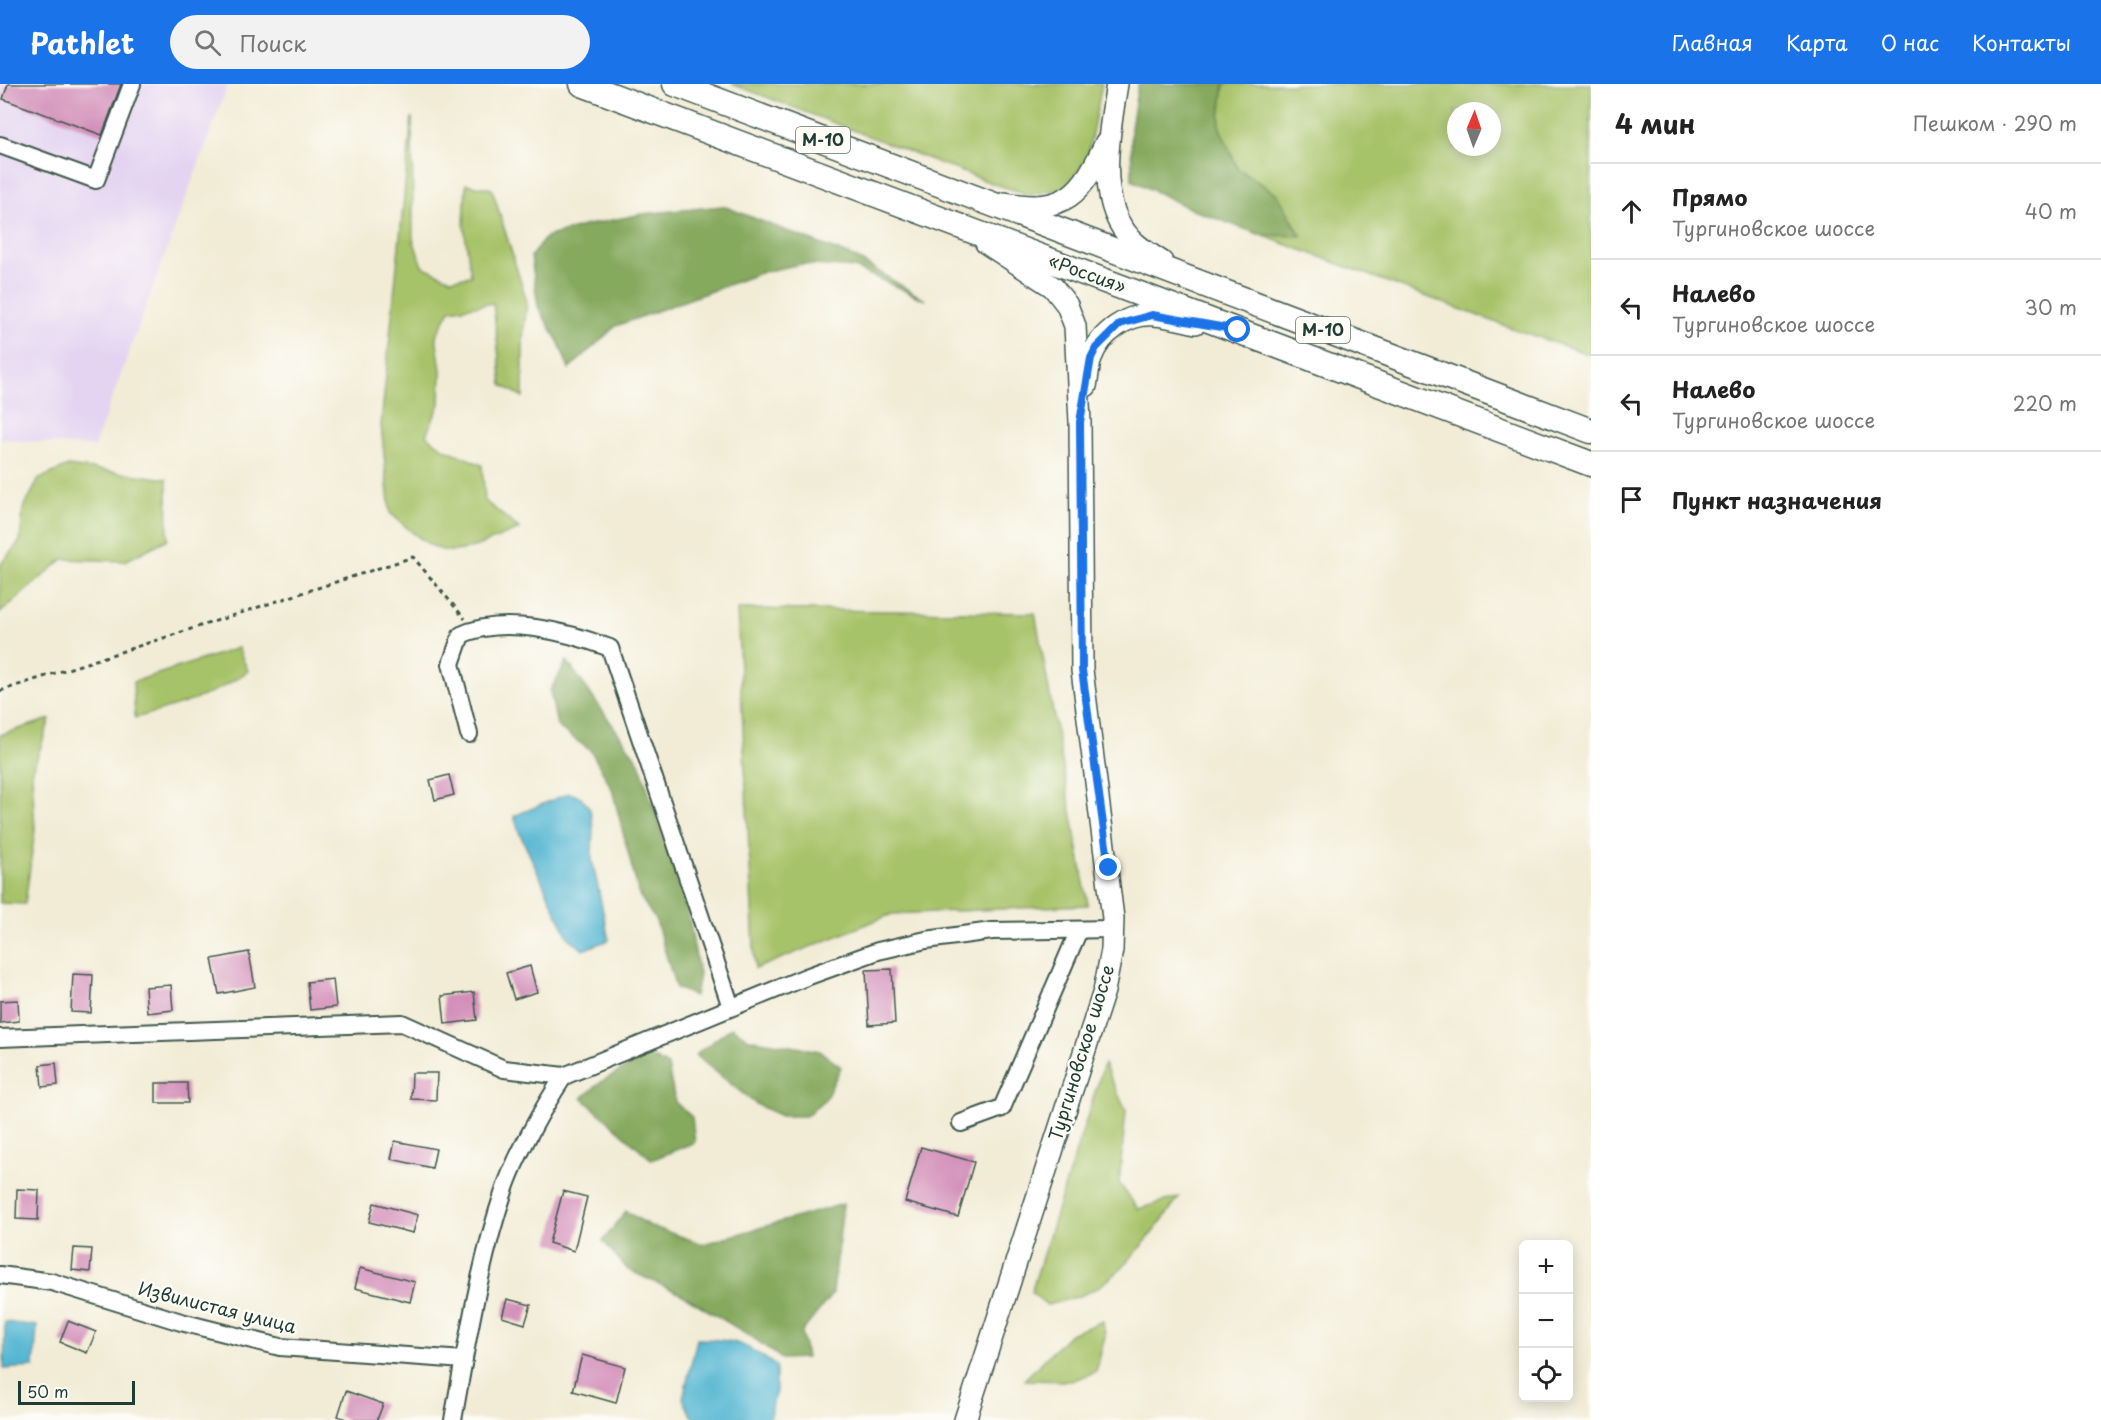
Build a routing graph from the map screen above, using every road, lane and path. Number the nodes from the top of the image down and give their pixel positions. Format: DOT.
graph roads {
  1 [pos="132,84"];
  2 [pos="582,84"];
  3 [pos="675,84"];
  4 [pos="1117,84"];
  5 [pos="1110,133"];
  6 [pos="0,145"];
  7 [pos="971,197"];
  8 [pos="960,226"];
  9 [pos="1188,279"];
  10 [pos="1238,330"];
  11 [pos="1080,422"];
  12 [pos="1591,431"];
  13 [pos="1591,464"];
  14 [pos="474,629"];
  15 [pos="0,691"];
  16 [pos="470,734"];
  17 [pos="1113,929"];
  18 [pos="1079,930"];
  19 [pos="731,1007"];
  20 [pos="0,1038"];
  21 [pos="564,1076"];
  22 [pos="961,1123"];
  23 [pos="0,1275"];
  24 [pos="464,1360"];
  25 [pos="453,1420"];
  26 [pos="965,1420"];
  1 -- 6 [label="street"];
  2 -- 8 [label="highway, «Россия» / М-10"];
  3 -- 7 [label="highway, «Россия» / М-10"];
  4 -- 5 [label="main road"];
  5 -- 7 [label="main road"];
  5 -- 9 [label="main road"];
  7 -- 9 [label="highway, «Россия» / М-10"];
  8 -- 10 [label="highway, «Россия» / М-10"];
  8 -- 11 [label="main road, Тургиновское шоссе"];
  9 -- 12 [label="highway, «Россия» / М-10"];
  10 -- 11 [label="main road, Тургиновское шоссе"];
  10 -- 13 [label="highway, «Россия» / М-10"];
  11 -- 17 [label="main road, Тургиновское шоссе"];
  14 -- 15 [label="path"];
  14 -- 16 [label="street"];
  14 -- 19 [label="street"];
  17 -- 18 [label="street"];
  17 -- 26 [label="main road, Тургиновское шоссе"];
  18 -- 19 [label="street"];
  18 -- 22 [label="street"];
  19 -- 21 [label="street"];
  20 -- 21 [label="street"];
  21 -- 24 [label="street"];
  23 -- 24 [label="street, Извилистая улица"];
  24 -- 25 [label="street"];
}
